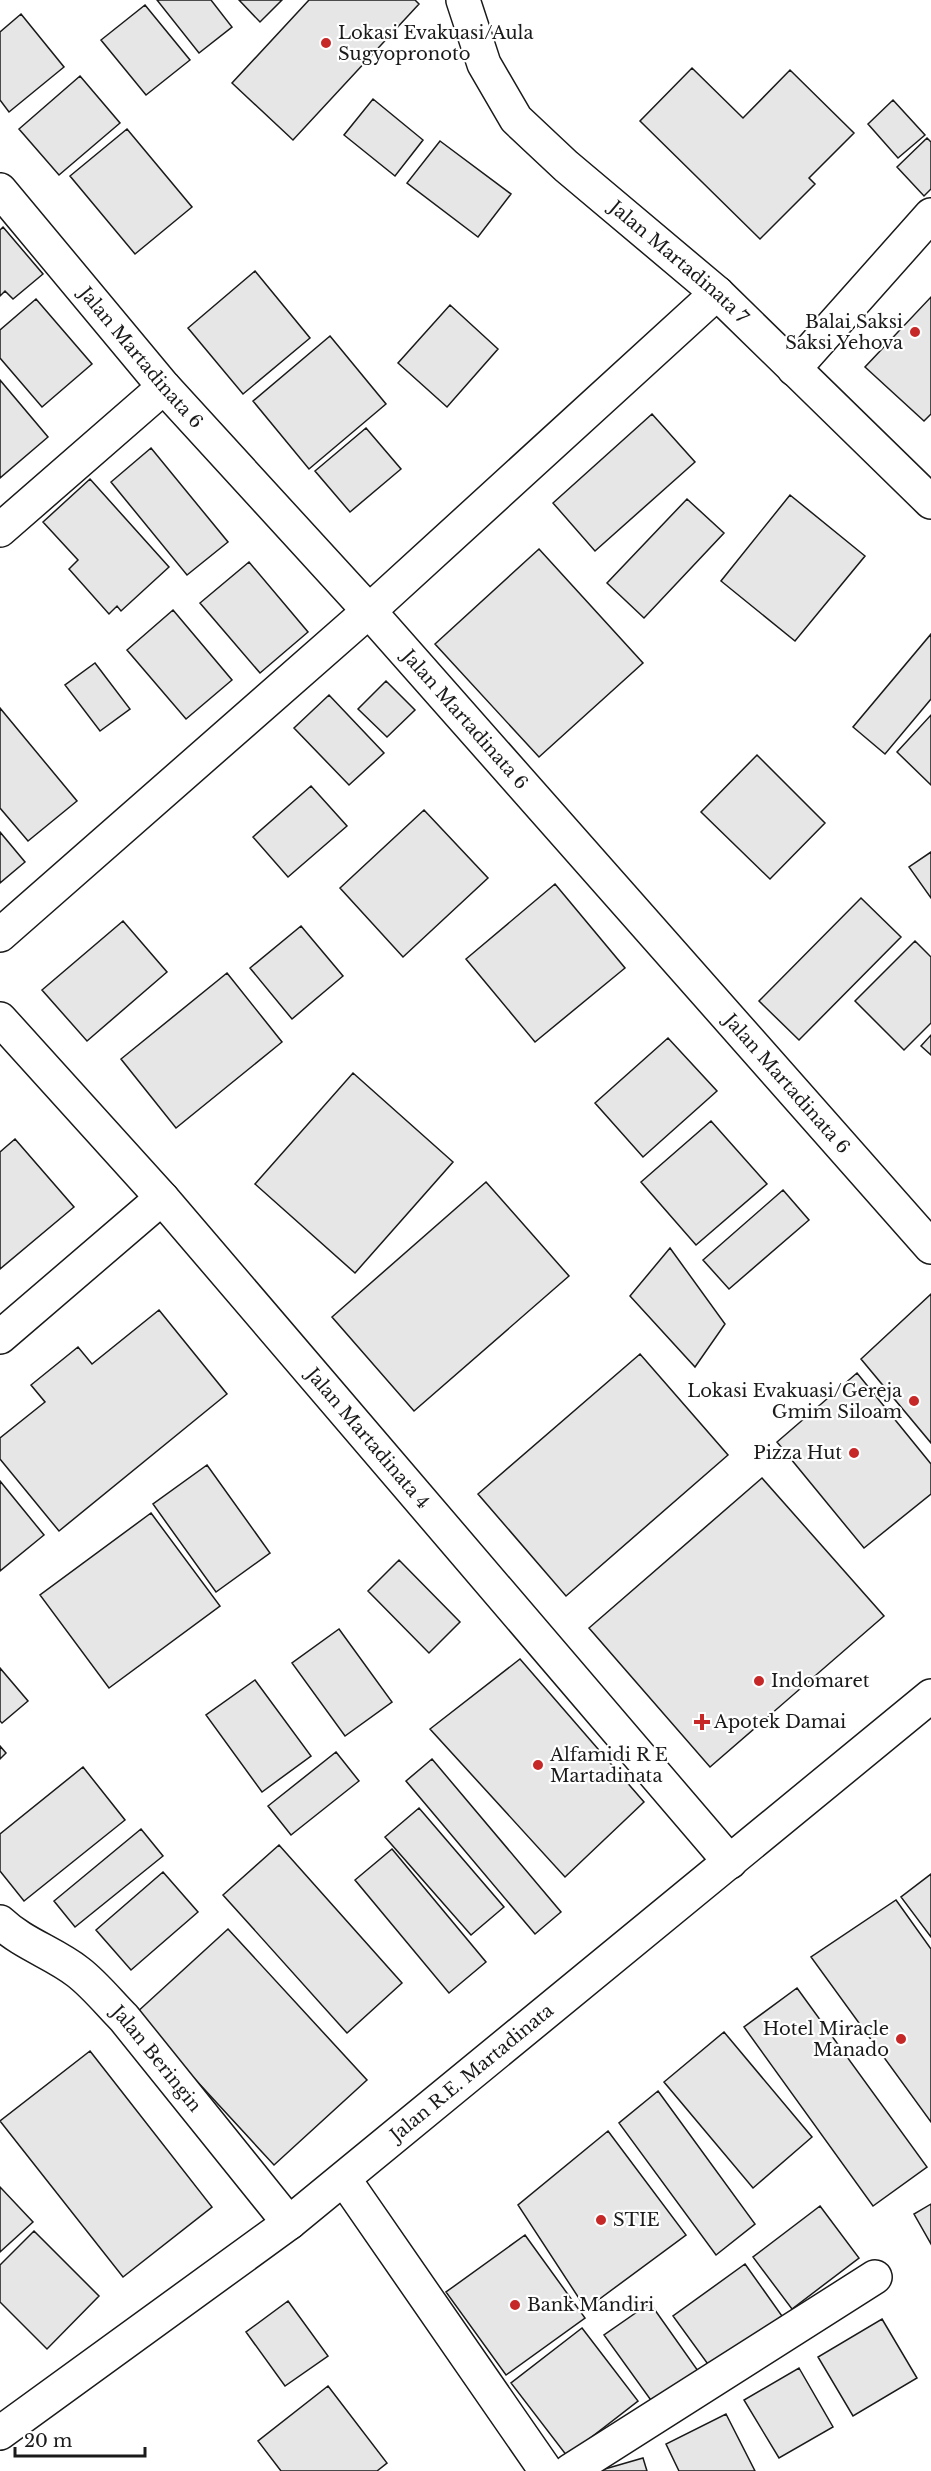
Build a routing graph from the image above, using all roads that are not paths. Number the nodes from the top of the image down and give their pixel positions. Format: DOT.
graph roads {
  1 [pos="463,0"];
  2 [pos="0,190"];
  3 [pos="931,215"];
  4 [pos="717,293"];
  5 [pos="794,369"];
  6 [pos="164,387"];
  7 [pos="931,502"];
  8 [pos="0,530"];
  9 [pos="369,611"];
  10 [pos="0,936"];
  11 [pos="0,1019"];
  12 [pos="162,1198"];
  13 [pos="931,1247"];
  14 [pos="0,1337"];
  15 [pos="931,1696"];
  16 [pos="730,1862"];
  17 [pos="0,1922"];
  18 [pos="344,2179"];
  19 [pos="290,2223"];
  20 [pos="875,2277"];
  21 [pos="0,2433"];
  22 [pos="546,2471"];
  23 [pos="570,2471"];
  1 -- 4 [label="main road, Jalan Martadinata 7"];
  2 -- 6 [label="main road, Jalan Martadinata 6"];
  3 -- 5 [label="main road"];
  4 -- 5 [label="main road, Jalan Martadinata 7"];
  4 -- 9 [label="main road"];
  5 -- 7 [label="main road, Jalan Martadinata 7"];
  6 -- 8 [label="main road"];
  6 -- 9 [label="main road, Jalan Martadinata 6"];
  9 -- 10 [label="main road"];
  9 -- 13 [label="main road, Jalan Martadinata 6"];
  11 -- 12 [label="main road, Jalan Martadinata 4"];
  12 -- 14 [label="main road"];
  12 -- 16 [label="main road, Jalan Martadinata 4"];
  15 -- 16 [label="main road, Jalan R.E. Martadinata"];
  16 -- 18 [label="main road, Jalan R.E. Martadinata"];
  17 -- 19 [label="main road, Jalan Beringin"];
  18 -- 19 [label="main road, Jalan R.E. Martadinata"];
  18 -- 22 [label="main road"];
  19 -- 21 [label="main road, Jalan R.E. Martadinata"];
  20 -- 23 [label="main road"];
}
